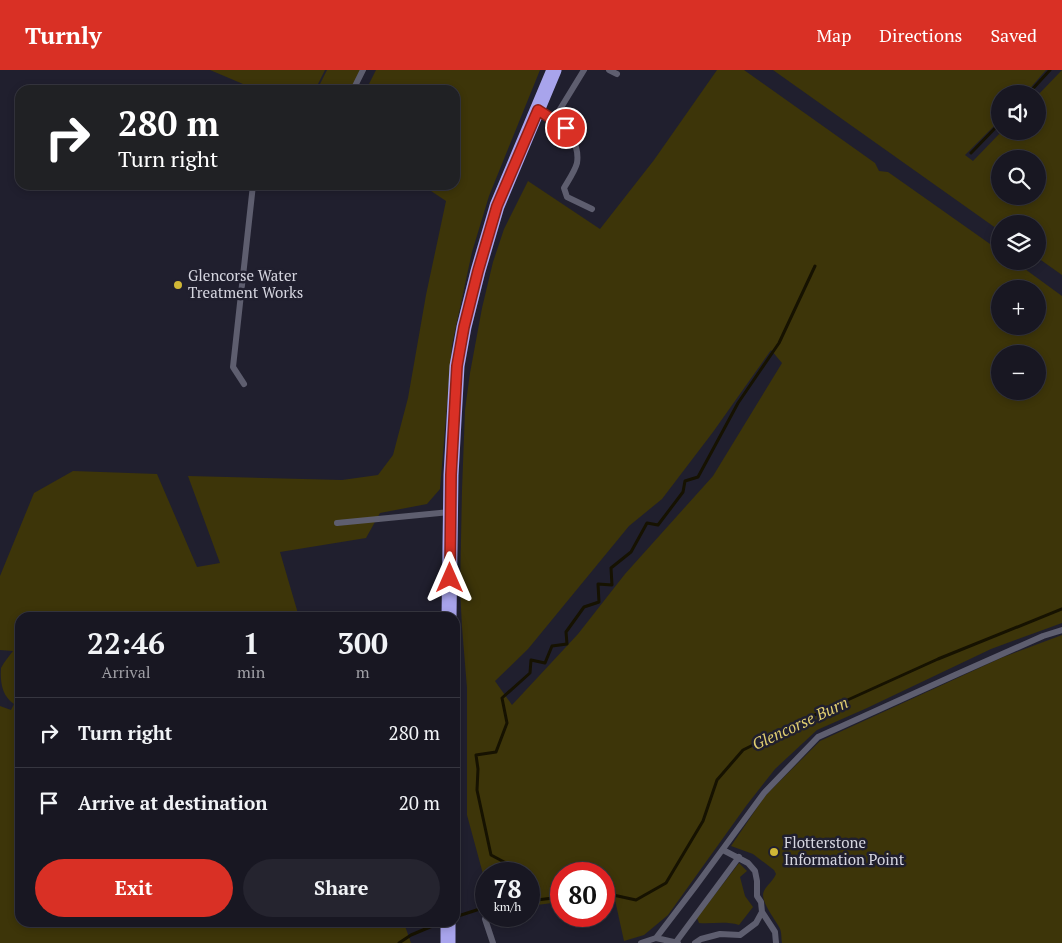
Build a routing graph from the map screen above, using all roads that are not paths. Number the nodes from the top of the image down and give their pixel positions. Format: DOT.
graph roads {
  1 [pos="363,70"];
  2 [pos="554,70"];
  3 [pos="584,70"];
  4 [pos="609,70"];
  5 [pos="617,74"];
  6 [pos="356,85"];
  7 [pos="538,110"];
  8 [pos="554,119"];
  9 [pos="252,190"];
  10 [pos="592,209"];
  11 [pos="244,384"];
  12 [pos="451,512"];
  13 [pos="337,523"];
  14 [pos="449,612"];
  15 [pos="1062,630"];
  16 [pos="723,850"];
  17 [pos="739,857"];
  18 [pos="762,912"];
  19 [pos="448,927"];
  20 [pos="488,927"];
  21 [pos="656,938"];
  22 [pos="677,942"];
  23 [pos="448,943"];
  24 [pos="493,943"];
  25 [pos="642,943"];
  26 [pos="695,943"];
  27 [pos="776,943"];
  1 -- 6 [label="lane"];
  2 -- 7 [label="highway"];
  3 -- 8 [label="lane"];
  4 -- 5 [label="lane"];
  7 -- 8 [label="lane"];
  7 -- 12 [label="highway"];
  8 -- 10 [label="lane"];
  9 -- 11 [label="lane"];
  12 -- 13 [label="lane"];
  12 -- 14 [label="highway"];
  15 -- 16 [label="lane"];
  16 -- 17 [label="lane"];
  16 -- 21 [label="lane"];
  17 -- 18 [label="lane"];
  17 -- 22 [label="lane"];
  18 -- 26 [label="lane"];
  18 -- 27 [label="lane"];
  19 -- 23 [label="highway"];
  20 -- 24 [label="lane"];
  21 -- 22 [label="lane"];
  21 -- 25 [label="lane"];
}
